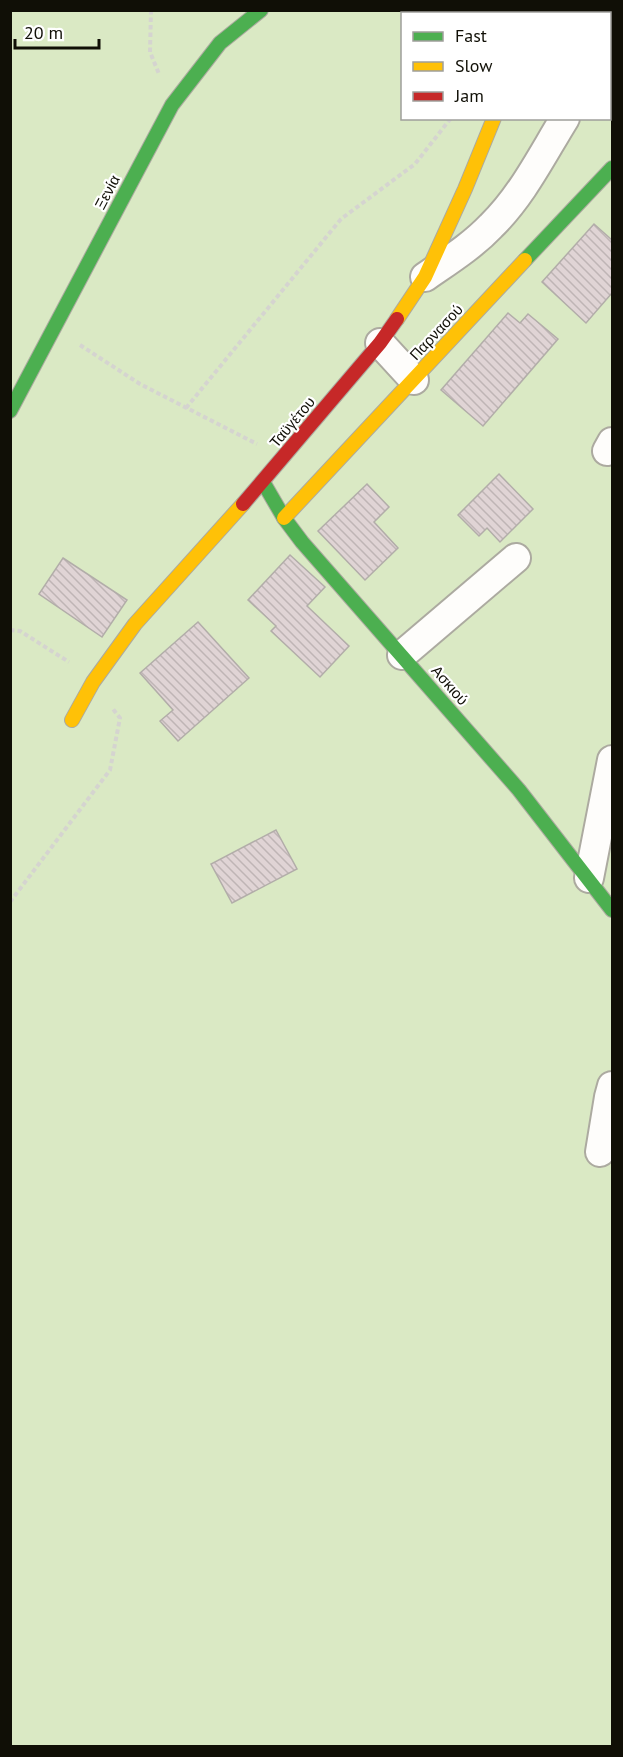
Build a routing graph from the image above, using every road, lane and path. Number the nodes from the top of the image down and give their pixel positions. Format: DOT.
graph roads {
  1 [pos="151,10"];
  2 [pos="261,10"];
  3 [pos="172,105"];
  4 [pos="449,120"];
  5 [pos="493,120"];
  6 [pos="564,120"];
  7 [pos="612,168"];
  8 [pos="425,277"];
  9 [pos="54,328"];
  10 [pos="380,343"];
  11 [pos="414,380"];
  12 [pos="186,408"];
  13 [pos="10,411"];
  14 [pos="284,457"];
  15 [pos="263,482"];
  16 [pos="284,518"];
  17 [pos="516,558"];
  18 [pos="10,630"];
  19 [pos="402,655"];
  20 [pos="93,682"];
  21 [pos="72,720"];
  22 [pos="612,760"];
  23 [pos="589,878"];
  24 [pos="10,902"];
  25 [pos="612,910"];
  26 [pos="612,1086"];
  27 [pos="600,1152"];
  1 -- 3 [label="path"];
  2 -- 3 [label="street, Ξενία"];
  3 -- 9 [label="street, Ξενία"];
  4 -- 12 [label="path"];
  5 -- 8 [label="street, Ταϋγέτου"];
  6 -- 8 [label="street"];
  7 -- 11 [label="street, Παρνασού"];
  8 -- 10 [label="street, Ταϋγέτου"];
  9 -- 12 [label="path"];
  9 -- 13 [label="street, Ξενία"];
  10 -- 11 [label="street"];
  10 -- 14 [label="street, Ταϋγέτου"];
  11 -- 16 [label="street, Παρνασού"];
  12 -- 14 [label="path"];
  14 -- 15 [label="street, Ταϋγέτου"];
  15 -- 16 [label="street, Ασκιού"];
  15 -- 20 [label="street, Ταϋγέτου"];
  16 -- 19 [label="street, Ασκιού"];
  17 -- 19 [label="street"];
  18 -- 20 [label="path"];
  19 -- 23 [label="street, Ασκιού"];
  20 -- 21 [label="street, Ταϋγέτου"];
  20 -- 24 [label="path"];
  22 -- 23 [label="street"];
  23 -- 25 [label="street, Ασκιού"];
  26 -- 27 [label="street"];
}
